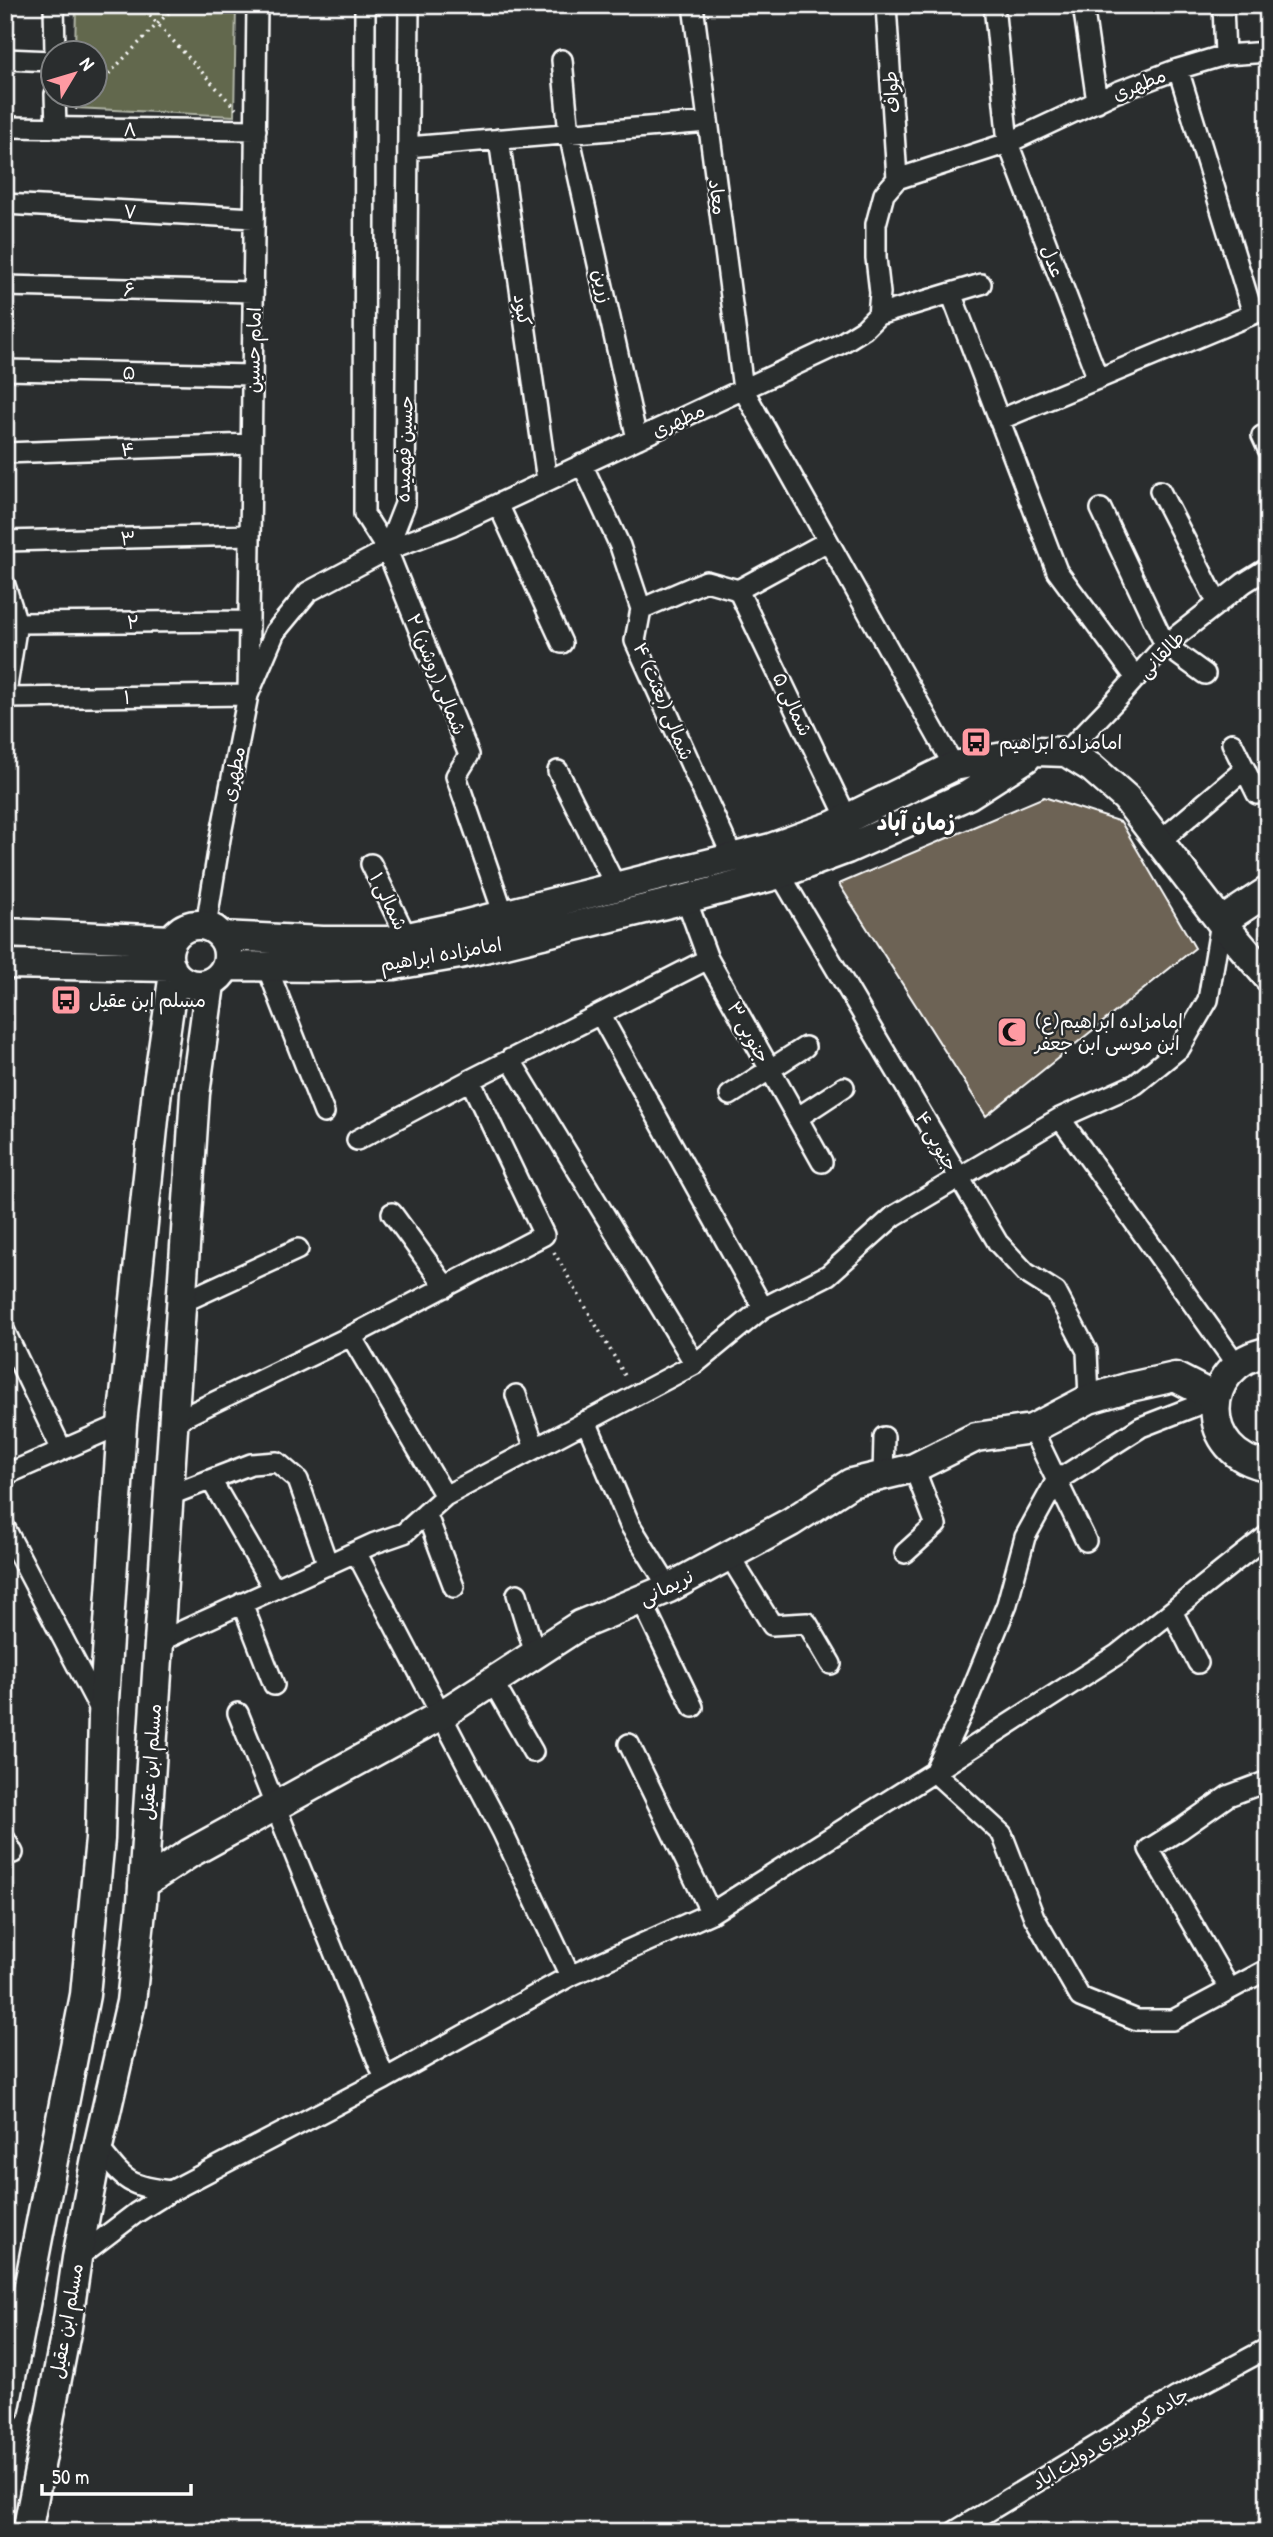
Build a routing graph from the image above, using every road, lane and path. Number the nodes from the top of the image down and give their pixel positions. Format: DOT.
graph roads {
  1 [pos="54,5"];
  2 [pos="140,5"];
  3 [pos="176,5"];
  4 [pos="257,5"];
  5 [pos="365,5"];
  6 [pos="410,5"];
  7 [pos="693,5"];
  8 [pos="886,5"];
  9 [pos="994,5"];
  10 [pos="1083,5"];
  11 [pos="1223,5"];
  12 [pos="158,24"];
  13 [pos="55,38"];
  14 [pos="1268,52"];
  15 [pos="1225,55"];
  16 [pos="5,59"];
  17 [pos="38,60"];
  18 [pos="562,60"];
  19 [pos="1178,69"];
  20 [pos="108,75"];
  21 [pos="1097,102"];
  22 [pos="55,108"];
  23 [pos="708,122"];
  24 [pos="5,127"];
  25 [pos="56,128"];
  26 [pos="256,130"];
  27 [pos="569,134"];
  28 [pos="499,139"];
  29 [pos="1008,143"];
  30 [pos="408,147"];
  31 [pos="897,179"];
  32 [pos="5,204"];
  33 [pos="254,218"];
  34 [pos="981,284"];
  35 [pos="5,286"];
  36 [pos="254,292"];
  37 [pos="951,293"];
  38 [pos="1260,311"];
  39 [pos="878,315"];
  40 [pos="5,370"];
  41 [pos="252,375"];
  42 [pos="1098,379"];
  43 [pos="743,389"];
  44 [pos="999,420"];
  45 [pos="637,439"];
  46 [pos="251,444"];
  47 [pos="5,453"];
  48 [pos="582,464"];
  49 [pos="547,481"];
  50 [pos="1160,491"];
  51 [pos="498,504"];
  52 [pos="1101,509"];
  53 [pos="250,535"];
  54 [pos="5,541"];
  55 [pos="828,541"];
  56 [pos="387,550"];
  57 [pos="1266,572"];
  58 [pos="5,585"];
  59 [pos="738,590"];
  60 [pos="1218,604"];
  61 [pos="641,609"];
  62 [pos="249,621"];
  63 [pos="17,623"];
  64 [pos="562,643"];
  65 [pos="1165,645"];
  66 [pos="1206,674"];
  67 [pos="1136,678"];
  68 [pos="248,695"];
  69 [pos="5,698"];
  70 [pos="1232,743"];
  71 [pos="1037,751"];
  72 [pos="1066,752"];
  73 [pos="954,766"];
  74 [pos="1244,769"];
  75 [pos="558,771"];
  76 [pos="1257,794"];
  77 [pos="847,818"];
  78 [pos="1160,842"];
  79 [pos="733,858"];
  80 [pos="371,864"];
  81 [pos="780,874"];
  82 [pos="616,887"];
  83 [pos="1268,891"];
  84 [pos="686,899"];
  85 [pos="504,915"];
  86 [pos="1221,922"];
  87 [pos="214,931"];
  88 [pos="6,933"];
  89 [pos="407,938"];
  90 [pos="708,959"];
  91 [pos="172,960"];
  92 [pos="5,964"];
  93 [pos="267,967"];
  94 [pos="1265,968"];
  95 [pos="218,975"];
  96 [pos="600,1014"];
  97 [pos="805,1047"];
  98 [pos="510,1059"];
  99 [pos="770,1070"];
  100 [pos="470,1080"];
  101 [pos="844,1087"];
  102 [pos="157,1090"];
  103 [pos="195,1094"];
  104 [pos="730,1095"];
  105 [pos="324,1113"];
  106 [pos="797,1118"];
  107 [pos="1060,1118"];
  108 [pos="358,1140"];
  109 [pos="822,1162"];
  110 [pos="958,1178"];
  111 [pos="392,1213"];
  112 [pos="544,1235"];
  113 [pos="298,1250"];
  114 [pos="446,1287"];
  115 [pos="181,1303"];
  116 [pos="764,1308"];
  117 [pos="5,1332"];
  118 [pos="351,1336"];
  119 [pos="1268,1352"];
  120 [pos="695,1364"];
  121 [pos="1236,1364"];
  122 [pos="516,1395"];
  123 [pos="636,1395"];
  124 [pos="1216,1398"];
  125 [pos="1089,1399"];
  126 [pos="586,1421"];
  127 [pos="173,1422"];
  128 [pos="122,1424"];
  129 [pos="1032,1429"];
  130 [pos="884,1437"];
  131 [pos="536,1448"];
  132 [pos="62,1450"];
  133 [pos="914,1468"];
  134 [pos="1267,1469"];
  135 [pos="5,1475"];
  136 [pos="883,1475"];
  137 [pos="211,1480"];
  138 [pos="1056,1481"];
  139 [pos="168,1496"];
  140 [pos="445,1496"];
  141 [pos="426,1513"];
  142 [pos="5,1528"];
  143 [pos="1268,1535"];
  144 [pos="1086,1541"];
  145 [pos="356,1552"];
  146 [pos="905,1553"];
  147 [pos="729,1555"];
  148 [pos="328,1565"];
  149 [pos="454,1587"];
  150 [pos="669,1588"];
  151 [pos="274,1589"];
  152 [pos="517,1594"];
  153 [pos="641,1599"];
  154 [pos="242,1604"];
  155 [pos="1172,1611"];
  156 [pos="158,1642"];
  157 [pos="535,1654"];
  158 [pos="1198,1663"];
  159 [pos="831,1664"];
  160 [pos="492,1682"];
  161 [pos="274,1685"];
  162 [pos="693,1707"];
  163 [pos="238,1713"];
  164 [pos="441,1715"];
  165 [pos="103,1716"];
  166 [pos="629,1744"];
  167 [pos="533,1752"];
  168 [pos="934,1772"];
  169 [pos="1268,1781"];
  170 [pos="275,1807"];
  171 [pos="143,1884"];
  172 [pos="711,1913"];
  173 [pos="1268,1969"];
  174 [pos="570,1976"];
  175 [pos="1229,1988"];
  176 [pos="85,1995"];
  177 [pos="131,2002"];
  178 [pos="384,2079"];
  179 [pos="98,2147"];
  180 [pos="171,2191"];
  181 [pos="77,2258"];
  182 [pos="1268,2348"];
  183 [pos="5,2408"];
  184 [pos="27,2532"];
  185 [pos="954,2532"];
  1 -- 13 [label="street"];
  2 -- 12 [label="path"];
  3 -- 12 [label="path"];
  4 -- 26 [label="street, امام حسین"];
  5 -- 56 [label="street, حسین فهمیده"];
  6 -- 30 [label="street, حسین فهمیده"];
  7 -- 23 [label="street, معاد"];
  8 -- 31 [label="street, طواف"];
  9 -- 29 [label="street, عدل"];
  10 -- 21 [label="street"];
  11 -- 15 [label="street"];
  12 -- 20 [label="path"];
  12 -- 26 [label="path"];
  14 -- 15 [label="street, مطهری"];
  15 -- 19 [label="street, مطهری"];
  16 -- 17 [label="street"];
  18 -- 27 [label="street, زرین"];
  19 -- 21 [label="street, مطهری"];
  19 -- 38 [label="street"];
  21 -- 29 [label="street, مطهری"];
  22 -- 25 [label="street"];
  23 -- 27 [label="street"];
  23 -- 43 [label="street, معاد"];
  24 -- 25 [label="street, ۸"];
  25 -- 26 [label="street, ۸"];
  26 -- 33 [label="street, امام حسین"];
  27 -- 28 [label="street"];
  27 -- 45 [label="street, زرین"];
  28 -- 30 [label="street"];
  28 -- 49 [label="street, کبود"];
  29 -- 31 [label="street, مطهری"];
  29 -- 42 [label="street, عدل"];
  30 -- 56 [label="street, حسین فهمیده"];
  31 -- 39 [label="street"];
  32 -- 33 [label="street, ۷"];
  33 -- 36 [label="street, امام حسین"];
  34 -- 37 [label="street"];
  35 -- 36 [label="street, ۶"];
  36 -- 41 [label="street, امام حسین"];
  37 -- 39 [label="street"];
  37 -- 44 [label="street"];
  38 -- 42 [label="street"];
  39 -- 43 [label="street, مطهری"];
  40 -- 41 [label="street, ۵"];
  41 -- 46 [label="street, امام حسین"];
  42 -- 44 [label="street"];
  43 -- 45 [label="street, مطهری"];
  43 -- 55 [label="street"];
  44 -- 67 [label="street"];
  45 -- 48 [label="street, مطهری"];
  46 -- 47 [label="street, ۴"];
  46 -- 53 [label="street, امام حسین"];
  48 -- 49 [label="street, مطهری"];
  48 -- 61 [label="street, ۴ شمالی (بعثت)"];
  49 -- 51 [label="street, مطهری"];
  50 -- 60 [label="street"];
  51 -- 56 [label="street, مطهری"];
  51 -- 64 [label="street"];
  52 -- 65 [label="street"];
  53 -- 54 [label="street, ۳"];
  53 -- 62 [label="street, امام حسین"];
  55 -- 59 [label="street"];
  55 -- 73 [label="street"];
  56 -- 68 [label="street, مطهری"];
  56 -- 85 [label="street, ۲ شمالی (روشن)"];
  57 -- 60 [label="street, طالقانی"];
  58 -- 63 [label="street"];
  59 -- 61 [label="street"];
  59 -- 77 [label="street, ۵ شمالی"];
  60 -- 65 [label="street, طالقانی"];
  61 -- 79 [label="street, ۴ شمالی (بعثت)"];
  62 -- 63 [label="street, ۲"];
  62 -- 68 [label="street, امام حسین"];
  63 -- 69 [label="street"];
  65 -- 66 [label="street"];
  65 -- 67 [label="street, طالقانی"];
  67 -- 72 [label="street, طالقانی"];
  68 -- 69 [label="street, ۱"];
  68 -- 87 [label="street, مطهری"];
  70 -- 74 [label="street"];
  71 -- 72 [label="street, امامزاده ابراهیم"];
  71 -- 73 [label="street, امامزاده ابراهیم"];
  71 -- 81 [label="street, امامزاده ابراهیم"];
  72 -- 78 [label="street"];
  73 -- 77 [label="street, امامزاده ابراهیم"];
  74 -- 76 [label="street"];
  74 -- 78 [label="street"];
  75 -- 82 [label="street"];
  77 -- 79 [label="street, امامزاده ابراهیم"];
  78 -- 86 [label="street"];
  79 -- 82 [label="street, امامزاده ابراهیم"];
  80 -- 89 [label="street, ۱ شمالی"];
  81 -- 84 [label="street, امامزاده ابراهیم"];
  81 -- 110 [label="street, ۴ جنوبی"];
  82 -- 85 [label="street, امامزاده ابراهیم"];
  83 -- 86 [label="street"];
  84 -- 90 [label="street, ۳ جنوبی"];
  84 -- 93 [label="street, امامزاده ابراهیم"];
  85 -- 89 [label="street, امامزاده ابراهیم"];
  86 -- 94 [label="street"];
  86 -- 107 [label="street"];
  87 -- 89 [label="street, امامزاده ابراهیم"];
  87 -- 91 [label="street"];
  87 -- 95 [label="street"];
  88 -- 91 [label="street"];
  90 -- 96 [label="street"];
  90 -- 99 [label="street, ۳ جنوبی"];
  91 -- 92 [label="street"];
  91 -- 95 [label="street"];
  91 -- 102 [label="street"];
  93 -- 95 [label="street, امامزاده ابراهیم"];
  93 -- 105 [label="street"];
  95 -- 103 [label="street, مسلم ابن عقیل"];
  96 -- 98 [label="street"];
  96 -- 116 [label="street"];
  97 -- 99 [label="street"];
  98 -- 100 [label="street"];
  98 -- 120 [label="street"];
  99 -- 104 [label="street"];
  99 -- 106 [label="street, ۳ جنوبی"];
  100 -- 108 [label="street"];
  100 -- 112 [label="street"];
  101 -- 106 [label="street"];
  102 -- 103 [label="street"];
  102 -- 128 [label="street"];
  103 -- 115 [label="street, مسلم ابن عقیل"];
  106 -- 109 [label="street, ۳ جنوبی"];
  107 -- 110 [label="street"];
  107 -- 121 [label="street"];
  110 -- 116 [label="street"];
  110 -- 125 [label="street, ۴ جنوبی"];
  111 -- 114 [label="street"];
  112 -- 114 [label="street"];
  112 -- 123 [label="path"];
  113 -- 115 [label="street"];
  114 -- 118 [label="street"];
  115 -- 127 [label="street, مسلم ابن عقیل"];
  116 -- 120 [label="street"];
  117 -- 132 [label="street"];
  118 -- 127 [label="street"];
  118 -- 140 [label="street"];
  119 -- 121 [label="street"];
  120 -- 123 [label="street"];
  121 -- 124 [label="street"];
  122 -- 131 [label="street"];
  123 -- 126 [label="street"];
  124 -- 125 [label="street, نریمانی"];
  124 -- 134 [label="street"];
  124 -- 138 [label="street"];
  125 -- 129 [label="street, نریمانی"];
  126 -- 131 [label="street"];
  126 -- 150 [label="street"];
  127 -- 139 [label="street, مسلم ابن عقیل"];
  128 -- 132 [label="street"];
  128 -- 165 [label="street"];
  129 -- 133 [label="street, نریمانی"];
  129 -- 138 [label="street"];
  130 -- 136 [label="street"];
  131 -- 140 [label="street"];
  132 -- 135 [label="street"];
  133 -- 136 [label="street, نریمانی"];
  133 -- 146 [label="street"];
  136 -- 147 [label="street, نریمانی"];
  137 -- 139 [label="street"];
  137 -- 148 [label="street"];
  137 -- 151 [label="street"];
  138 -- 144 [label="street"];
  138 -- 168 [label="street"];
  139 -- 156 [label="street, مسلم ابن عقیل"];
  140 -- 141 [label="street"];
  141 -- 145 [label="street"];
  141 -- 149 [label="street"];
  142 -- 165 [label="street"];
  143 -- 155 [label="street"];
  145 -- 148 [label="street"];
  145 -- 164 [label="street"];
  147 -- 150 [label="street, نریمانی"];
  147 -- 159 [label="street"];
  148 -- 151 [label="street"];
  150 -- 153 [label="street, نریمانی"];
  151 -- 154 [label="street"];
  152 -- 157 [label="street"];
  153 -- 157 [label="street, نریمانی"];
  153 -- 162 [label="street"];
  154 -- 156 [label="street"];
  154 -- 161 [label="street"];
  155 -- 158 [label="street"];
  155 -- 168 [label="street"];
  156 -- 171 [label="street, مسلم ابن عقیل"];
  157 -- 160 [label="street, نریمانی"];
  160 -- 164 [label="street, نریمانی"];
  160 -- 167 [label="street"];
  163 -- 170 [label="street"];
  164 -- 170 [label="street, نریمانی"];
  164 -- 174 [label="street"];
  165 -- 176 [label="street"];
  166 -- 172 [label="street"];
  168 -- 172 [label="street"];
  168 -- 175 [label="street"];
  169 -- 175 [label="street"];
  170 -- 171 [label="street, نریمانی"];
  170 -- 178 [label="street"];
  171 -- 177 [label="street, مسلم ابن عقیل"];
  172 -- 174 [label="street"];
  173 -- 175 [label="street"];
  174 -- 178 [label="street"];
  176 -- 177 [label="street"];
  176 -- 183 [label="street"];
  177 -- 179 [label="street, مسلم ابن عقیل"];
  178 -- 180 [label="street"];
  179 -- 180 [label="street"];
  179 -- 181 [label="street, مسلم ابن عقیل"];
  180 -- 181 [label="street"];
  181 -- 184 [label="street, مسلم ابن عقیل"];
  182 -- 185 [label="street, جاده کمربندی دولت اباد"];
}
